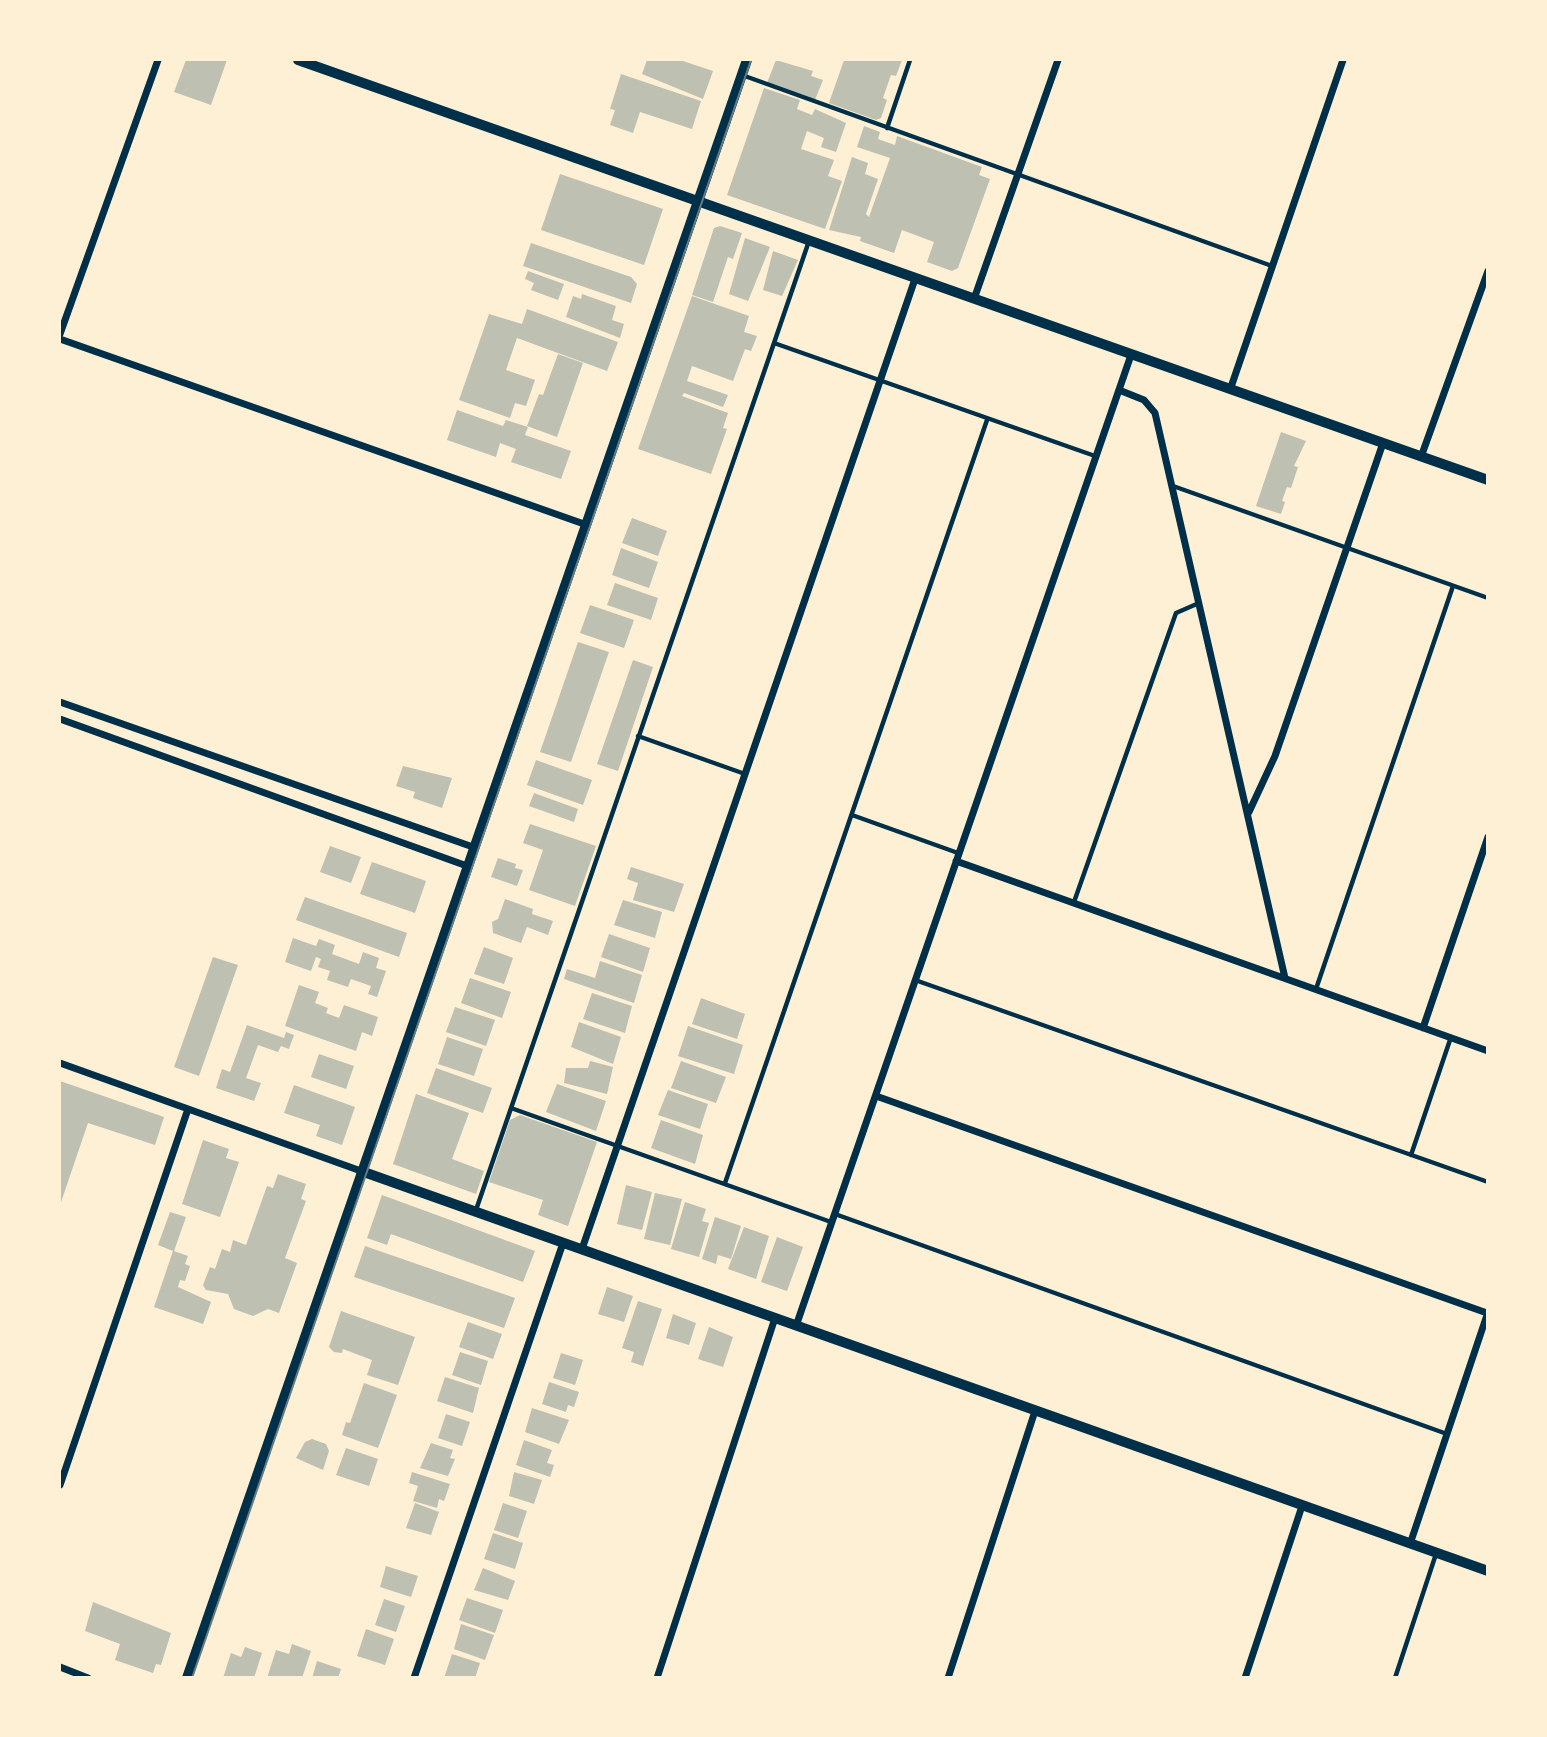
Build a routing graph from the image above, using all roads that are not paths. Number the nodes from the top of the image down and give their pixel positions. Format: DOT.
graph roads {
  1 [pos="158,60"];
  2 [pos="298,60"];
  3 [pos="747,60"];
  4 [pos="911,60"];
  5 [pos="1058,60"];
  6 [pos="1343,60"];
  7 [pos="741,75"];
  8 [pos="887,128"];
  9 [pos="1017,177"];
  10 [pos="696,200"];
  11 [pos="809,241"];
  12 [pos="1272,266"];
  13 [pos="1488,271"];
  14 [pos="915,279"];
  15 [pos="974,299"];
  16 [pos="60,336"];
  17 [pos="774,343"];
  18 [pos="1131,355"];
  19 [pos="880,381"];
  20 [pos="1119,390"];
  21 [pos="1230,390"];
  22 [pos="987,420"];
  23 [pos="1383,443"];
  24 [pos="1095,456"];
  25 [pos="1421,457"];
  26 [pos="1488,480"];
  27 [pos="1173,486"];
  28 [pos="584,524"];
  29 [pos="1347,548"];
  30 [pos="1454,586"];
  31 [pos="1488,598"];
  32 [pos="1199,603"];
  33 [pos="60,702"];
  34 [pos="60,719"];
  35 [pos="127,726"];
  36 [pos="638,736"];
  37 [pos="122,741"];
  38 [pos="745,774"];
  39 [pos="279,780"];
  40 [pos="274,795"];
  41 [pos="1249,813"];
  42 [pos="852,816"];
  43 [pos="1488,837"];
  44 [pos="473,847"];
  45 [pos="957,857"];
  46 [pos="467,866"];
  47 [pos="1074,902"];
  48 [pos="1285,978"];
  49 [pos="915,980"];
  50 [pos="1316,990"];
  51 [pos="1423,1028"];
  52 [pos="1451,1037"];
  53 [pos="1488,1051"];
  54 [pos="60,1063"];
  55 [pos="876,1096"];
  56 [pos="511,1108"];
  57 [pos="188,1109"];
  58 [pos="618,1147"];
  59 [pos="1411,1155"];
  60 [pos="361,1171"];
  61 [pos="1488,1182"];
  62 [pos="725,1183"];
  63 [pos="475,1211"];
  64 [pos="834,1218"];
  65 [pos="563,1243"];
  66 [pos="582,1249"];
  67 [pos="1487,1312"];
  68 [pos="775,1318"];
  69 [pos="796,1326"];
  70 [pos="1035,1411"];
  71 [pos="1447,1434"];
  72 [pos="60,1485"];
  73 [pos="1302,1506"];
  74 [pos="1410,1544"];
  75 [pos="1436,1553"];
  76 [pos="1488,1571"];
  77 [pos="60,1667"];
  78 [pos="88,1678"];
  79 [pos="187,1678"];
  80 [pos="414,1678"];
  81 [pos="657,1678"];
  82 [pos="948,1678"];
  83 [pos="1245,1678"];
  84 [pos="1395,1678"];
  1 -- 16 [label="street"];
  2 -- 10 [label="street"];
  3 -- 7 [label="main road"];
  4 -- 8 [label="lane"];
  5 -- 9 [label="street"];
  6 -- 12 [label="street"];
  7 -- 8 [label="lane"];
  7 -- 10 [label="main road"];
  8 -- 9 [label="lane"];
  9 -- 12 [label="lane"];
  9 -- 15 [label="street"];
  10 -- 11 [label="street"];
  10 -- 28 [label="main road"];
  11 -- 14 [label="street"];
  11 -- 17 [label="lane"];
  12 -- 21 [label="street"];
  13 -- 25 [label="street"];
  14 -- 15 [label="street"];
  14 -- 19 [label="street"];
  15 -- 18 [label="street"];
  16 -- 28 [label="street"];
  17 -- 19 [label="lane"];
  17 -- 36 [label="lane"];
  18 -- 20 [label="street"];
  18 -- 21 [label="street"];
  19 -- 22 [label="lane"];
  19 -- 38 [label="street"];
  20 -- 24 [label="street"];
  20 -- 27 [label="street"];
  21 -- 23 [label="street"];
  22 -- 24 [label="lane"];
  22 -- 42 [label="lane"];
  23 -- 25 [label="street"];
  23 -- 29 [label="street"];
  24 -- 45 [label="street"];
  25 -- 26 [label="street"];
  27 -- 29 [label="lane"];
  27 -- 32 [label="street"];
  28 -- 44 [label="main road"];
  29 -- 30 [label="lane"];
  29 -- 41 [label="street"];
  30 -- 31 [label="lane"];
  30 -- 50 [label="lane"];
  32 -- 41 [label="street"];
  32 -- 47 [label="lane"];
  33 -- 35 [label="street"];
  34 -- 37 [label="street"];
  35 -- 37 [label="street"];
  35 -- 39 [label="street"];
  36 -- 38 [label="lane"];
  36 -- 56 [label="lane"];
  37 -- 40 [label="street"];
  38 -- 58 [label="street"];
  39 -- 40 [label="street"];
  39 -- 44 [label="street"];
  40 -- 46 [label="street"];
  41 -- 48 [label="street"];
  42 -- 45 [label="lane"];
  42 -- 62 [label="lane"];
  43 -- 51 [label="street"];
  44 -- 46 [label="main road"];
  45 -- 47 [label="street"];
  45 -- 49 [label="street"];
  46 -- 60 [label="main road"];
  47 -- 48 [label="street"];
  48 -- 50 [label="street"];
  49 -- 55 [label="street"];
  49 -- 59 [label="lane"];
  50 -- 51 [label="street"];
  51 -- 52 [label="street"];
  52 -- 53 [label="street"];
  52 -- 59 [label="lane"];
  54 -- 57 [label="street"];
  55 -- 64 [label="street"];
  55 -- 67 [label="street"];
  56 -- 58 [label="lane"];
  56 -- 63 [label="lane"];
  57 -- 60 [label="street"];
  57 -- 72 [label="street"];
  58 -- 62 [label="lane"];
  58 -- 66 [label="street"];
  59 -- 61 [label="lane"];
  60 -- 63 [label="street"];
  60 -- 79 [label="main road"];
  62 -- 64 [label="lane"];
  63 -- 65 [label="street"];
  64 -- 69 [label="street"];
  64 -- 71 [label="lane"];
  65 -- 66 [label="street"];
  65 -- 80 [label="street"];
  66 -- 68 [label="street"];
  67 -- 71 [label="street"];
  68 -- 69 [label="street"];
  68 -- 81 [label="street"];
  69 -- 70 [label="street"];
  70 -- 73 [label="street"];
  70 -- 82 [label="street"];
  71 -- 74 [label="street"];
  73 -- 74 [label="street"];
  73 -- 83 [label="street"];
  74 -- 75 [label="street"];
  75 -- 76 [label="street"];
  75 -- 84 [label="lane"];
  77 -- 78 [label="street"];
}
